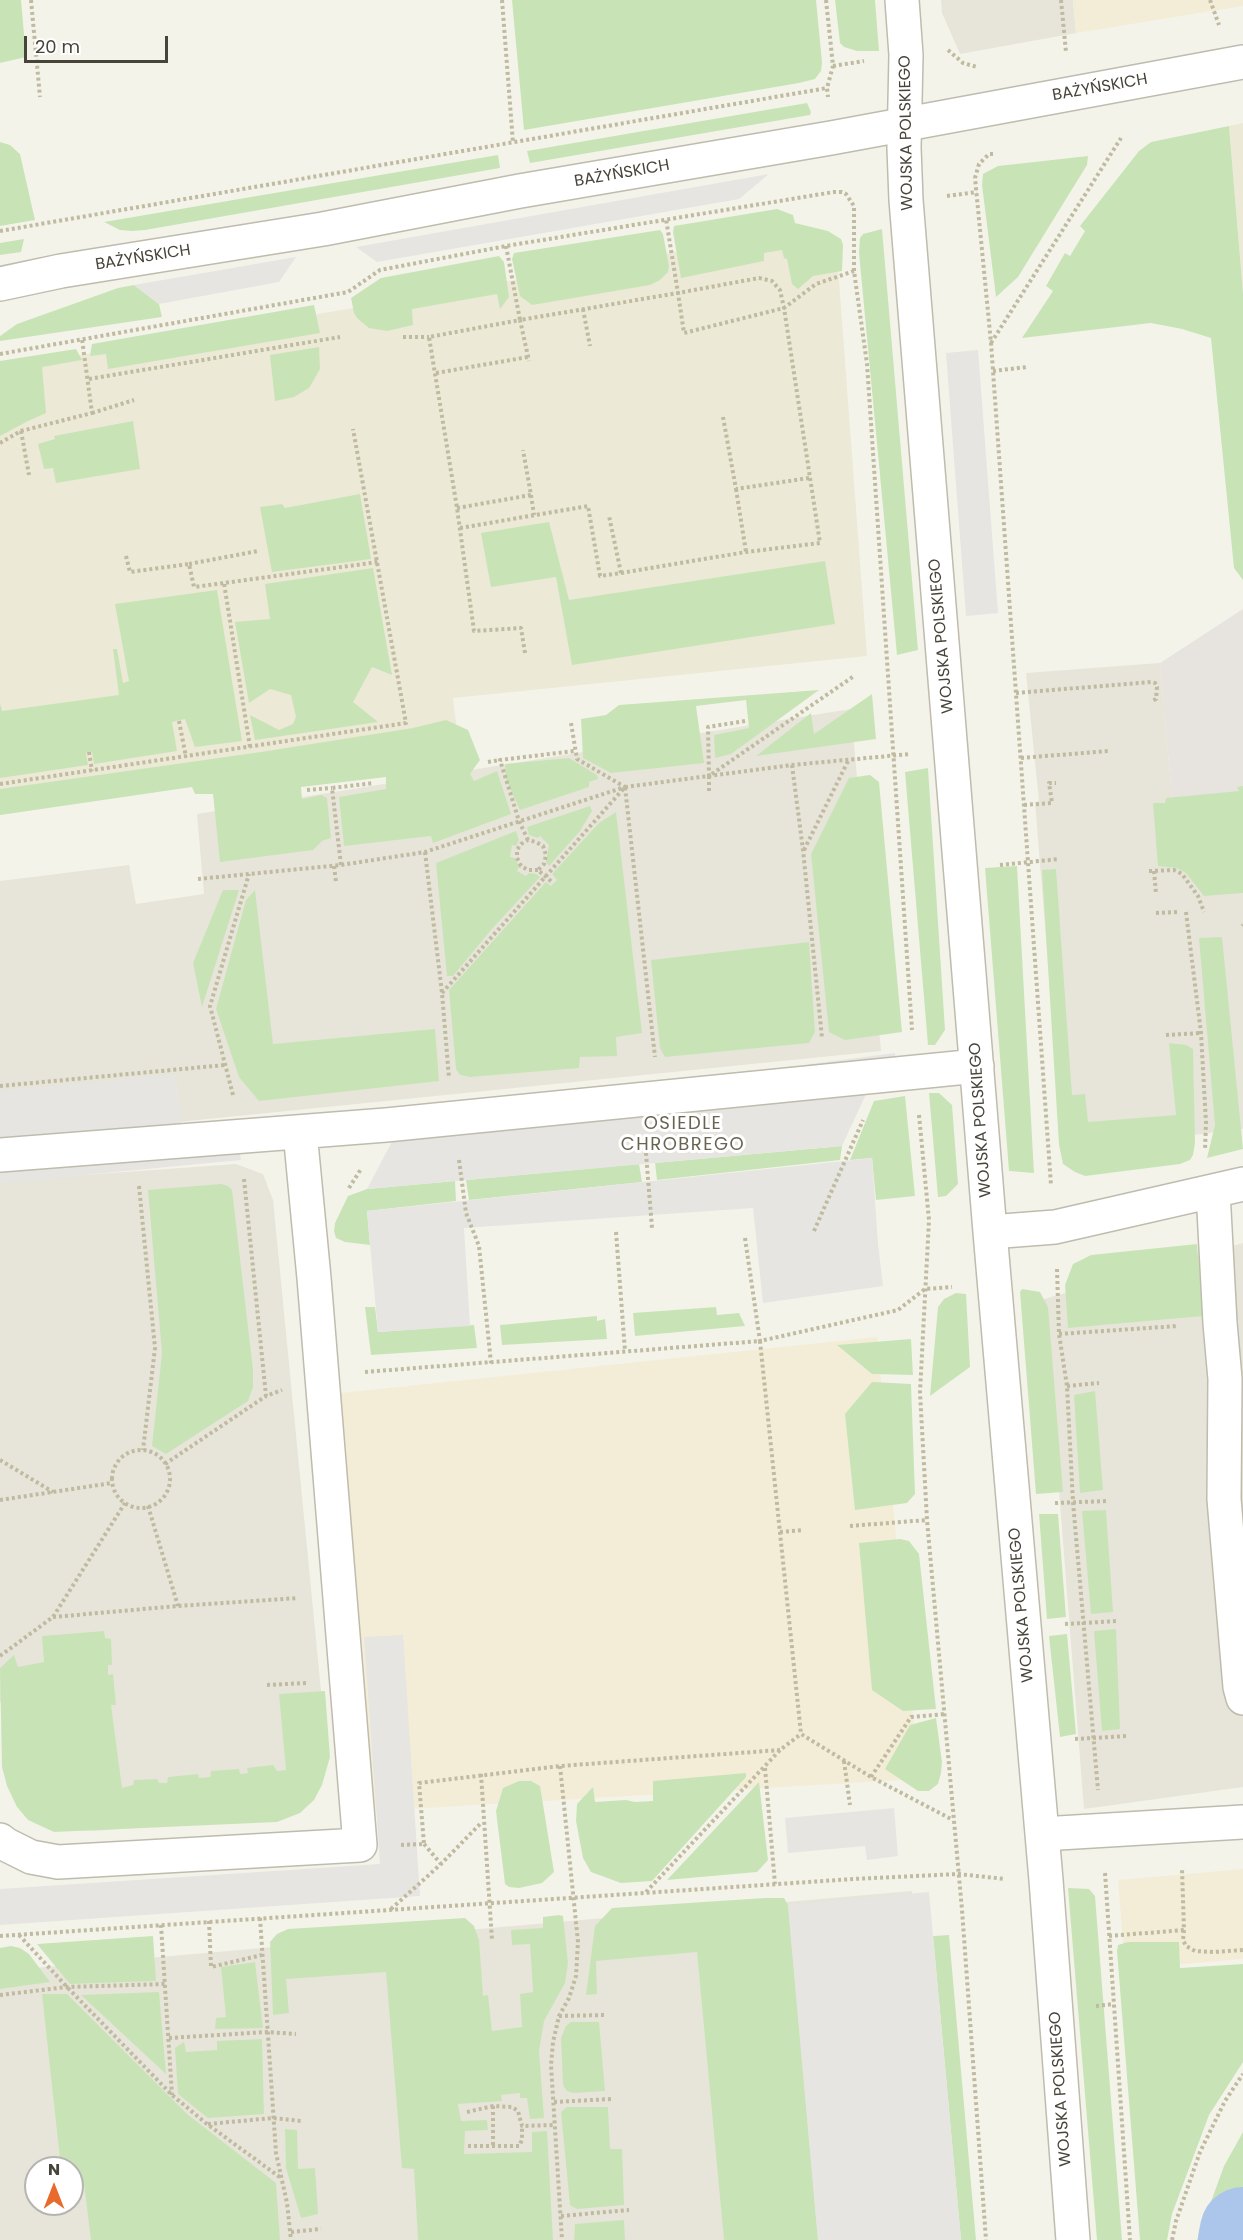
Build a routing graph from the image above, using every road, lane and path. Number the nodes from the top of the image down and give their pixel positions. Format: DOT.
graph roads {
  1 [pos="31,0"];
  2 [pos="502,0"];
  3 [pos="826,0"];
  4 [pos="902,0"];
  5 [pos="1061,0"];
  6 [pos="1210,0"];
  7 [pos="1220,29"];
  8 [pos="944,41"];
  9 [pos="1066,52"];
  10 [pos="868,61"];
  11 [pos="1243,62"];
  12 [pos="833,66"];
  13 [pos="827,88"];
  14 [pos="40,97"];
  15 [pos="1009,105"];
  16 [pos="905,124"];
  17 [pos="831,138"];
  18 [pos="1121,138"];
  19 [pos="513,142"];
  20 [pos="998,153"];
  21 [pos="520,191"];
  22 [pos="977,192"];
  23 [pos="944,196"];
  24 [pos="666,219"];
  25 [pos="0,231"];
  26 [pos="506,246"];
  27 [pos="854,271"];
  28 [pos="0,284"];
  29 [pos="678,294"];
  30 [pos="784,308"];
  31 [pos="583,309"];
  32 [pos="520,320"];
  33 [pos="340,337"];
  34 [pos="403,337"];
  35 [pos="429,337"];
  36 [pos="82,339"];
  37 [pos="991,343"];
  38 [pos="590,346"];
  39 [pos="0,354"];
  40 [pos="1027,367"];
  41 [pos="993,371"];
  42 [pos="436,373"];
  43 [pos="89,379"];
  44 [pos="134,400"];
  45 [pos="92,412"];
  46 [pos="723,417"];
  47 [pos="353,429"];
  48 [pos="21,431"];
  49 [pos="0,443"];
  50 [pos="523,450"];
  51 [pos="30,475"];
  52 [pos="809,478"];
  53 [pos="736,489"];
  54 [pos="531,495"];
  55 [pos="457,508"];
  56 [pos="534,515"];
  57 [pos="609,516"];
  58 [pos="460,528"];
  59 [pos="258,551"];
  60 [pos="746,552"];
  61 [pos="126,556"];
  62 [pos="378,562"];
  63 [pos="189,564"];
  64 [pos="621,573"];
  65 [pos="224,583"];
  66 [pos="525,653"];
  67 [pos="854,676"];
  68 [pos="1016,693"];
  69 [pos="1152,701"];
  70 [pos="179,721"];
  71 [pos="745,721"];
  72 [pos="571,723"];
  73 [pos="250,747"];
  74 [pos="574,751"];
  75 [pos="1108,751"];
  76 [pos="89,752"];
  77 [pos="914,754"];
  78 [pos="893,755"];
  79 [pos="186,757"];
  80 [pos="1021,758"];
  81 [pos="849,759"];
  82 [pos="500,760"];
  83 [pos="488,762"];
  84 [pos="792,765"];
  85 [pos="92,771"];
  86 [pos="709,776"];
  87 [pos="374,783"];
  88 [pos="1056,783"];
  89 [pos="0,784"];
  90 [pos="625,786"];
  91 [pos="332,788"];
  92 [pos="307,790"];
  93 [pos="709,794"];
  94 [pos="1024,805"];
  95 [pos="519,821"];
  96 [pos="528,840"];
  97 [pos="803,850"];
  98 [pos="425,852"];
  99 [pos="1059,859"];
  100 [pos="1040,862"];
  101 [pos="341,865"];
  102 [pos="334,866"];
  103 [pos="538,870"];
  104 [pos="249,874"];
  105 [pos="546,877"];
  106 [pos="198,879"];
  107 [pos="336,882"];
  108 [pos="552,882"];
  109 [pos="1156,894"];
  110 [pos="1177,912"];
  111 [pos="1186,912"];
  112 [pos="1204,912"];
  113 [pos="1156,913"];
  114 [pos="442,993"];
  115 [pos="1201,1033"];
  116 [pos="1166,1035"];
  117 [pos="913,1040"];
  118 [pos="824,1049"];
  119 [pos="225,1065"];
  120 [pos="977,1066"];
  121 [pos="656,1067"];
  122 [pos="882,1076"];
  123 [pos="0,1086"];
  124 [pos="642,1100"];
  125 [pos="235,1104"];
  126 [pos="918,1104"];
  127 [pos="453,1118"];
  128 [pos="300,1132"];
  129 [pos="1205,1146"];
  130 [pos="0,1155"];
  131 [pos="361,1168"];
  132 [pos="243,1172"];
  133 [pos="138,1180"];
  134 [pos="1052,1192"];
  135 [pos="344,1196"];
  136 [pos="1223,1198"];
  137 [pos="651,1228"];
  138 [pos="814,1231"];
  139 [pos="616,1232"];
  140 [pos="990,1232"];
  141 [pos="745,1238"];
  142 [pos="1058,1261"];
  143 [pos="957,1286"];
  144 [pos="925,1289"];
  145 [pos="1220,1323"];
  146 [pos="1059,1334"];
  147 [pos="760,1341"];
  148 [pos="625,1351"];
  149 [pos="491,1363"];
  150 [pos="361,1373"];
  151 [pos="1099,1383"];
  152 [pos="1067,1386"];
  153 [pos="287,1389"];
  154 [pos="266,1396"];
  155 [pos="143,1450"];
  156 [pos="0,1460"];
  157 [pos="165,1464"];
  158 [pos="112,1483"];
  159 [pos="53,1492"];
  160 [pos="0,1500"];
  161 [pos="1108,1501"];
  162 [pos="1073,1502"];
  163 [pos="125,1503"];
  164 [pos="148,1506"];
  165 [pos="1013,1506"];
  166 [pos="927,1520"];
  167 [pos="850,1526"];
  168 [pos="803,1530"];
  169 [pos="780,1532"];
  170 [pos="306,1597"];
  171 [pos="178,1605"];
  172 [pos="53,1617"];
  173 [pos="1083,1622"];
  174 [pos="1118,1622"];
  175 [pos="1024,1629"];
  176 [pos="0,1656"];
  177 [pos="1243,1698"];
  178 [pos="945,1714"];
  179 [pos="801,1734"];
  180 [pos="1128,1736"];
  181 [pos="1093,1738"];
  182 [pos="1034,1742"];
  183 [pos="780,1750"];
  184 [pos="844,1761"];
  185 [pos="560,1766"];
  186 [pos="765,1767"];
  187 [pos="482,1774"];
  188 [pos="871,1777"];
  189 [pos="850,1805"];
  190 [pos="954,1820"];
  191 [pos="483,1821"];
  192 [pos="1243,1822"];
  193 [pos="1102,1831"];
  194 [pos="1049,1834"];
  195 [pos="0,1840"];
  196 [pos="424,1844"];
  197 [pos="360,1845"];
  198 [pos="441,1864"];
  199 [pos="1182,1867"];
  200 [pos="958,1874"];
  201 [pos="1015,1880"];
  202 [pos="775,1884"];
  203 [pos="646,1892"];
  204 [pos="574,1898"];
  205 [pos="489,1903"];
  206 [pos="391,1909"];
  207 [pos="260,1918"];
  208 [pos="209,1921"];
  209 [pos="162,1925"];
  210 [pos="1184,1930"];
  211 [pos="19,1935"];
  212 [pos="0,1936"];
  213 [pos="1109,1936"];
  214 [pos="492,1940"];
  215 [pos="1243,1950"];
  216 [pos="263,1955"];
  217 [pos="165,1984"];
  218 [pos="67,1988"];
  219 [pos="0,1995"];
  220 [pos="605,2015"];
  221 [pos="558,2016"];
  222 [pos="267,2032"];
  223 [pos="296,2034"];
  224 [pos="169,2038"];
  225 [pos="1243,2074"];
  226 [pos="172,2095"];
  227 [pos="611,2099"];
  228 [pos="554,2102"];
  229 [pos="493,2106"];
  230 [pos="467,2112"];
  231 [pos="273,2118"];
  232 [pos="301,2121"];
  233 [pos="207,2124"];
  234 [pos="555,2125"];
  235 [pos="522,2126"];
  236 [pos="468,2146"];
  237 [pos="493,2147"];
  238 [pos="280,2178"];
  239 [pos="629,2210"];
  240 [pos="561,2216"];
  241 [pos="321,2229"];
  242 [pos="291,2232"];
  243 [pos="291,2240"];
  244 [pos="562,2240"];
  245 [pos="986,2240"];
  246 [pos="1073,2240"];
  247 [pos="1130,2240"];
  248 [pos="1172,2240"];
  1 -- 14 [label="path"];
  2 -- 19 [label="path"];
  3 -- 12 [label="path"];
  4 -- 16 [label="street, WOJSKA POLSKIEGO"];
  5 -- 9 [label="path"];
  6 -- 7 [label="path"];
  8 -- 15 [label="path"];
  10 -- 12 [label="path"];
  11 -- 15 [label="street, BAŻYŃSKICH"];
  12 -- 13 [label="path"];
  13 -- 17 [label="path"];
  13 -- 19 [label="path"];
  15 -- 16 [label="street, BAŻYŃSKICH"];
  16 -- 17 [label="street, BAŻYŃSKICH"];
  16 -- 120 [label="street, WOJSKA POLSKIEGO"];
  17 -- 21 [label="street, BAŻYŃSKICH"];
  18 -- 37 [label="path"];
  19 -- 21 [label="path"];
  19 -- 25 [label="path"];
  20 -- 22 [label="path"];
  21 -- 28 [label="street, BAŻYŃSKICH"];
  22 -- 23 [label="path"];
  22 -- 37 [label="path"];
  24 -- 26 [label="path"];
  24 -- 27 [label="path"];
  24 -- 29 [label="path"];
  26 -- 32 [label="path"];
  26 -- 36 [label="path"];
  27 -- 30 [label="path"];
  27 -- 78 [label="path"];
  29 -- 30 [label="path"];
  29 -- 30 [label="path"];
  29 -- 31 [label="path"];
  30 -- 52 [label="path"];
  31 -- 32 [label="path"];
  31 -- 38 [label="path"];
  32 -- 35 [label="path"];
  32 -- 42 [label="path"];
  33 -- 43 [label="path"];
  34 -- 35 [label="path"];
  35 -- 42 [label="path"];
  36 -- 39 [label="path"];
  36 -- 43 [label="path"];
  37 -- 41 [label="path"];
  40 -- 41 [label="path"];
  41 -- 68 [label="path"];
  42 -- 55 [label="path"];
  43 -- 45 [label="path"];
  44 -- 45 [label="path"];
  45 -- 48 [label="path"];
  46 -- 53 [label="path"];
  47 -- 62 [label="path"];
  48 -- 49 [label="path"];
  48 -- 51 [label="path"];
  50 -- 54 [label="path"];
  52 -- 53 [label="path"];
  52 -- 60 [label="path"];
  53 -- 60 [label="path"];
  54 -- 55 [label="path"];
  54 -- 56 [label="path"];
  55 -- 58 [label="path"];
  56 -- 58 [label="path"];
  56 -- 64 [label="path"];
  57 -- 64 [label="path"];
  58 -- 66 [label="path"];
  59 -- 63 [label="path"];
  60 -- 64 [label="path"];
  61 -- 63 [label="path"];
  62 -- 65 [label="path"];
  62 -- 73 [label="path"];
  63 -- 65 [label="path"];
  65 -- 73 [label="path"];
  67 -- 86 [label="path"];
  68 -- 69 [label="path"];
  68 -- 80 [label="path"];
  70 -- 79 [label="path"];
  71 -- 86 [label="path"];
  72 -- 74 [label="path"];
  73 -- 79 [label="path"];
  74 -- 82 [label="path"];
  74 -- 90 [label="path"];
  75 -- 80 [label="path"];
  76 -- 85 [label="path"];
  77 -- 78 [label="path"];
  78 -- 81 [label="path"];
  78 -- 117 [label="path"];
  79 -- 85 [label="path"];
  80 -- 94 [label="path"];
  81 -- 84 [label="path"];
  81 -- 97 [label="path"];
  82 -- 83 [label="path"];
  82 -- 95 [label="path"];
  84 -- 86 [label="path"];
  84 -- 97 [label="path"];
  85 -- 89 [label="path"];
  86 -- 90 [label="path"];
  86 -- 93 [label="path"];
  87 -- 91 [label="path"];
  88 -- 94 [label="path"];
  90 -- 95 [label="path"];
  90 -- 105 [label="path"];
  90 -- 121 [label="path"];
  91 -- 92 [label="path"];
  91 -- 101 [label="path"];
  94 -- 134 [label="path"];
  95 -- 96 [label="path"];
  95 -- 98 [label="path"];
  96 -- 103 [label="path"];
  96 -- 103 [label="path"];
  97 -- 118 [label="path"];
  98 -- 101 [label="path"];
  98 -- 114 [label="path"];
  99 -- 100 [label="path"];
  101 -- 102 [label="path"];
  102 -- 104 [label="path"];
  102 -- 107 [label="path"];
  103 -- 105 [label="path"];
  104 -- 106 [label="path"];
  104 -- 119 [label="path"];
  105 -- 108 [label="path"];
  105 -- 114 [label="path"];
  109 -- 112 [label="path"];
  110 -- 113 [label="path"];
  111 -- 115 [label="path"];
  114 -- 127 [label="path"];
  115 -- 116 [label="path"];
  115 -- 129 [label="path"];
  119 -- 123 [label="path"];
  119 -- 125 [label="path"];
  120 -- 122 [label="street"];
  120 -- 140 [label="street, WOJSKA POLSKIEGO"];
  122 -- 124 [label="street"];
  122 -- 138 [label="path"];
  124 -- 127 [label="street"];
  124 -- 137 [label="path"];
  126 -- 144 [label="path"];
  127 -- 128 [label="street"];
  127 -- 149 [label="path"];
  128 -- 130 [label="street"];
  128 -- 197 [label="street"];
  131 -- 135 [label="path"];
  132 -- 154 [label="path"];
  133 -- 155 [label="path"];
  136 -- 140 [label="street"];
  136 -- 145 [label="street"];
  139 -- 148 [label="path"];
  140 -- 165 [label="street, WOJSKA POLSKIEGO"];
  141 -- 147 [label="path"];
  142 -- 146 [label="path"];
  143 -- 144 [label="path"];
  144 -- 147 [label="path"];
  144 -- 166 [label="path"];
  145 -- 146 [label="path"];
  145 -- 177 [label="street"];
  146 -- 152 [label="path"];
  147 -- 148 [label="path"];
  147 -- 169 [label="path"];
  148 -- 149 [label="path"];
  149 -- 150 [label="path"];
  151 -- 152 [label="path"];
  152 -- 162 [label="path"];
  153 -- 154 [label="path"];
  154 -- 157 [label="path"];
  155 -- 157 [label="path"];
  155 -- 158 [label="path"];
  156 -- 159 [label="path"];
  157 -- 164 [label="path"];
  158 -- 159 [label="path"];
  158 -- 163 [label="path"];
  159 -- 160 [label="path"];
  161 -- 162 [label="path"];
  162 -- 165 [label="path"];
  162 -- 173 [label="path"];
  163 -- 164 [label="path"];
  163 -- 172 [label="path"];
  164 -- 171 [label="path"];
  165 -- 175 [label="street, WOJSKA POLSKIEGO"];
  166 -- 167 [label="path"];
  166 -- 178 [label="path"];
  168 -- 169 [label="path"];
  169 -- 179 [label="path"];
  170 -- 171 [label="path"];
  171 -- 172 [label="path"];
  172 -- 176 [label="path"];
  173 -- 174 [label="path"];
  173 -- 175 [label="path"];
  173 -- 181 [label="path"];
  175 -- 182 [label="street, WOJSKA POLSKIEGO"];
  178 -- 188 [label="path"];
  178 -- 190 [label="path"];
  179 -- 183 [label="path"];
  179 -- 184 [label="path"];
  180 -- 181 [label="path"];
  181 -- 182 [label="path"];
  181 -- 193 [label="path"];
  182 -- 194 [label="street, WOJSKA POLSKIEGO"];
  183 -- 185 [label="path"];
  183 -- 186 [label="path"];
  184 -- 188 [label="path"];
  184 -- 189 [label="path"];
  185 -- 187 [label="path"];
  185 -- 204 [label="path"];
  186 -- 202 [label="path"];
  186 -- 203 [label="path"];
  187 -- 191 [label="path"];
  187 -- 196 [label="path"];
  188 -- 190 [label="path"];
  190 -- 200 [label="path"];
  191 -- 198 [label="path"];
  191 -- 205 [label="path"];
  192 -- 193 [label="street"];
  193 -- 194 [label="street"];
  193 -- 213 [label="path"];
  194 -- 246 [label="street, WOJSKA POLSKIEGO"];
  195 -- 197 [label="street"];
  196 -- 197 [label="path"];
  196 -- 198 [label="path"];
  198 -- 206 [label="path"];
  199 -- 210 [label="path"];
  200 -- 201 [label="path"];
  200 -- 202 [label="path"];
  200 -- 245 [label="path"];
  202 -- 203 [label="path"];
  203 -- 204 [label="path"];
  204 -- 205 [label="path"];
  204 -- 221 [label="path"];
  205 -- 206 [label="path"];
  205 -- 214 [label="path"];
  206 -- 207 [label="path"];
  207 -- 208 [label="path"];
  207 -- 216 [label="path"];
  208 -- 209 [label="path"];
  208 -- 216 [label="path"];
  209 -- 211 [label="path"];
  209 -- 217 [label="path"];
  210 -- 213 [label="path"];
  210 -- 215 [label="path"];
  211 -- 212 [label="path"];
  211 -- 218 [label="path"];
  213 -- 247 [label="path"];
  216 -- 222 [label="path"];
  217 -- 218 [label="path"];
  217 -- 224 [label="path"];
  218 -- 219 [label="path"];
  218 -- 226 [label="path"];
  220 -- 221 [label="path"];
  221 -- 228 [label="path"];
  222 -- 223 [label="path"];
  222 -- 224 [label="path"];
  222 -- 231 [label="path"];
  224 -- 226 [label="path"];
  225 -- 248 [label="path"];
  226 -- 233 [label="path"];
  227 -- 228 [label="path"];
  228 -- 234 [label="path"];
  229 -- 230 [label="path"];
  229 -- 235 [label="path"];
  229 -- 237 [label="path"];
  231 -- 232 [label="path"];
  231 -- 233 [label="path"];
  231 -- 238 [label="path"];
  233 -- 238 [label="path"];
  234 -- 235 [label="path"];
  234 -- 240 [label="path"];
  235 -- 237 [label="path"];
  236 -- 237 [label="path"];
  238 -- 242 [label="path"];
  239 -- 240 [label="path"];
  240 -- 244 [label="path"];
  241 -- 242 [label="path"];
  242 -- 243 [label="path"];
}
